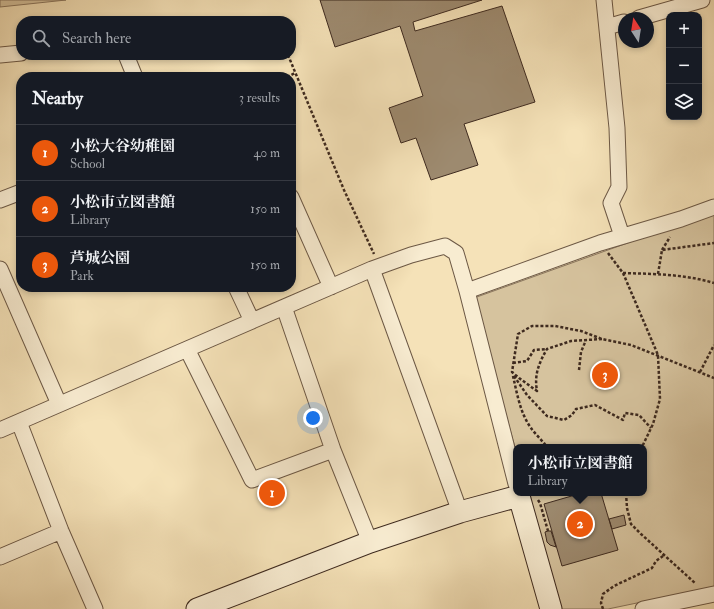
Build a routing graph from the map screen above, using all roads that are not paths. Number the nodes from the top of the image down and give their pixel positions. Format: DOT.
graph roads {
  1 [pos="604,0"];
  2 [pos="702,0"];
  3 [pos="654,14"];
  4 [pos="618,24"];
  5 [pos="606,27"];
  6 [pos="16,54"];
  7 [pos="0,55"];
  8 [pos="128,60"];
  9 [pos="133,72"];
  10 [pos="16,194"];
  11 [pos="0,200"];
  12 [pos="714,207"];
  13 [pos="296,208"];
  14 [pos="622,236"];
  15 [pos="376,267"];
  16 [pos="0,269"];
  17 [pos="331,286"];
  18 [pos="467,291"];
  19 [pos="238,292"];
  20 [pos="284,307"];
  21 [pos="252,321"];
  22 [pos="187,349"];
  23 [pos="59,404"];
  24 [pos="19,422"];
  25 [pos="0,430"];
  26 [pos="333,450"];
  27 [pos="513,471"];
  28 [pos="513,493"];
  29 [pos="519,496"];
  30 [pos="460,512"];
  31 [pos="61,530"];
  32 [pos="370,542"];
  33 [pos="0,557"];
  34 [pos="711,594"];
  35 [pos="95,609"];
  36 [pos="197,609"];
  37 [pos="551,609"];
  38 [pos="643,609"];
  1 -- 5 [label="street"];
  2 -- 3 [label="street"];
  4 -- 5 [label="street"];
  5 -- 14 [label="street"];
  6 -- 7 [label="street"];
  8 -- 9 [label="street"];
  10 -- 11 [label="street"];
  12 -- 14 [label="street"];
  13 -- 17 [label="street"];
  14 -- 18 [label="street"];
  15 -- 17 [label="street"];
  15 -- 18 [label="street"];
  15 -- 30 [label="street"];
  16 -- 23 [label="street"];
  17 -- 20 [label="street"];
  18 -- 27 [label="street"];
  19 -- 21 [label="street"];
  20 -- 21 [label="street"];
  20 -- 26 [label="street"];
  21 -- 22 [label="street"];
  22 -- 23 [label="street"];
  22 -- 26 [label="street"];
  23 -- 24 [label="street"];
  24 -- 25 [label="street"];
  24 -- 31 [label="street"];
  26 -- 32 [label="street"];
  28 -- 30 [label="street"];
  29 -- 37 [label="street"];
  30 -- 32 [label="street"];
  31 -- 33 [label="street"];
  31 -- 35 [label="street"];
  32 -- 36 [label="street"];
  34 -- 38 [label="street"];
}
